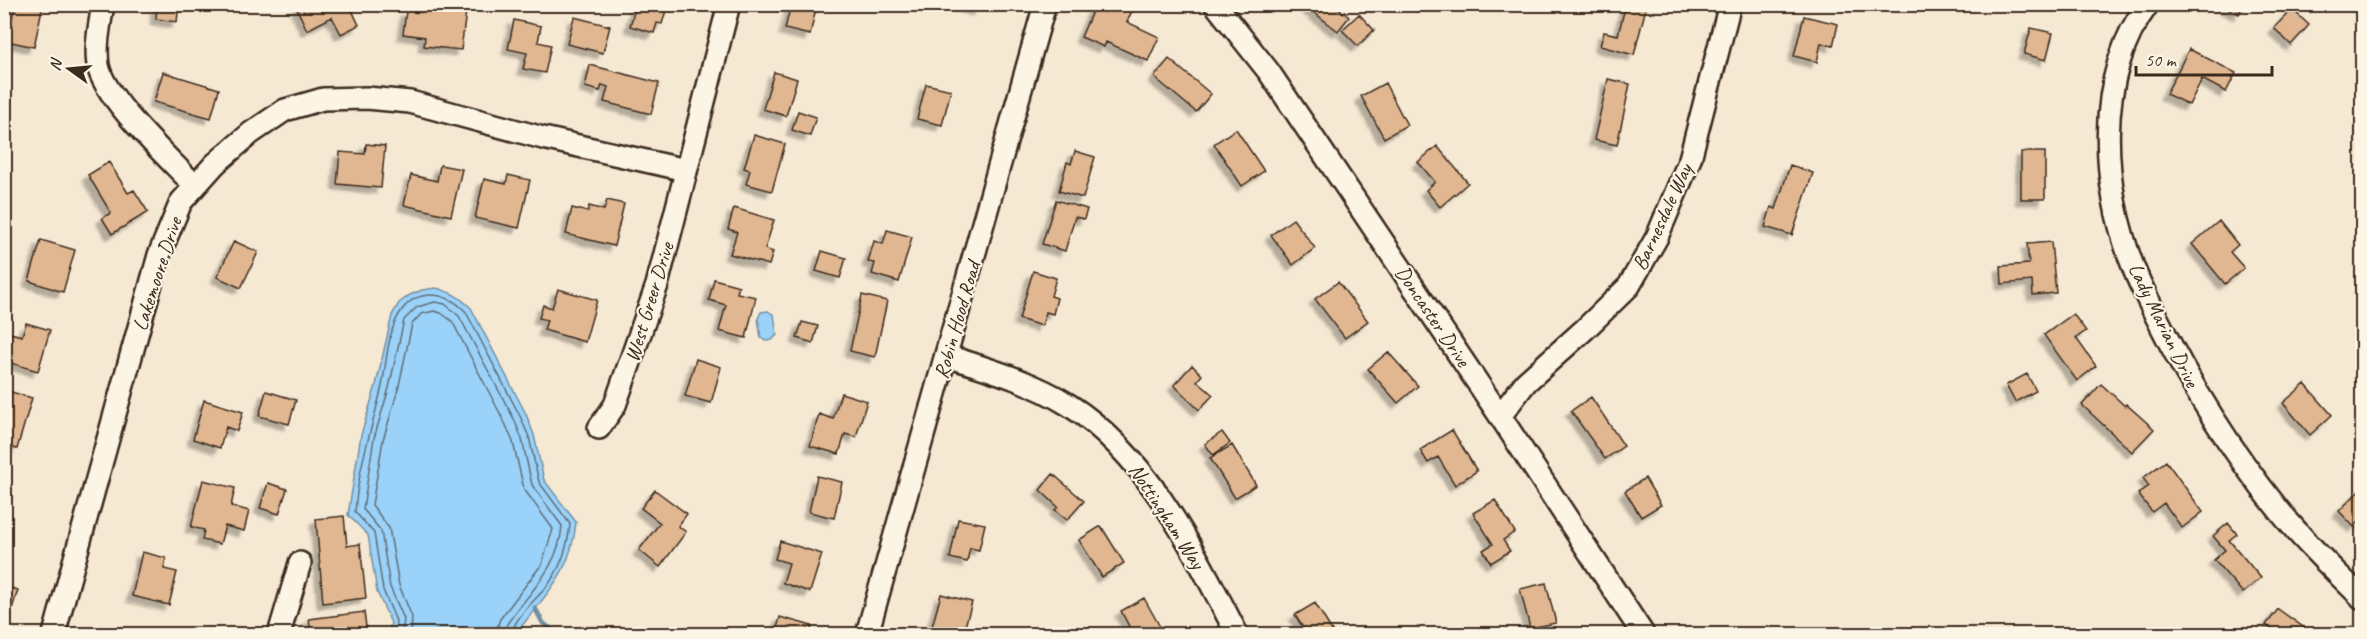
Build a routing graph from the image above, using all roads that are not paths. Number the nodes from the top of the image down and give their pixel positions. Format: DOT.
graph roads {
  1 [pos="103,4"];
  2 [pos="729,4"];
  3 [pos="1045,4"];
  4 [pos="1215,4"];
  5 [pos="1730,4"];
  6 [pos="2148,4"];
  7 [pos="686,170"];
  8 [pos="194,185"];
  9 [pos="947,356"];
  10 [pos="1500,416"];
  11 [pos="599,428"];
  12 [pos="300,563"];
  13 [pos="2362,598"];
  14 [pos="1632,630"];
  15 [pos="54,634"];
  16 [pos="279,634"];
  17 [pos="867,634"];
  18 [pos="1237,634"];
  1 -- 8 [label="street"];
  2 -- 7 [label="street, West Greer Drive"];
  3 -- 9 [label="street, Robin Hood Road"];
  4 -- 10 [label="street, Doncaster Drive"];
  5 -- 10 [label="street, Barnesdale Way"];
  6 -- 13 [label="street, Lady Marian Drive"];
  7 -- 8 [label="street, Lakemoore Drive"];
  7 -- 11 [label="street, West Greer Drive"];
  8 -- 15 [label="street, Lakemoore Drive"];
  9 -- 17 [label="street, Robin Hood Road"];
  9 -- 18 [label="street, Nottingham Way"];
  10 -- 14 [label="street, Doncaster Drive"];
  12 -- 16 [label="street"];
}
